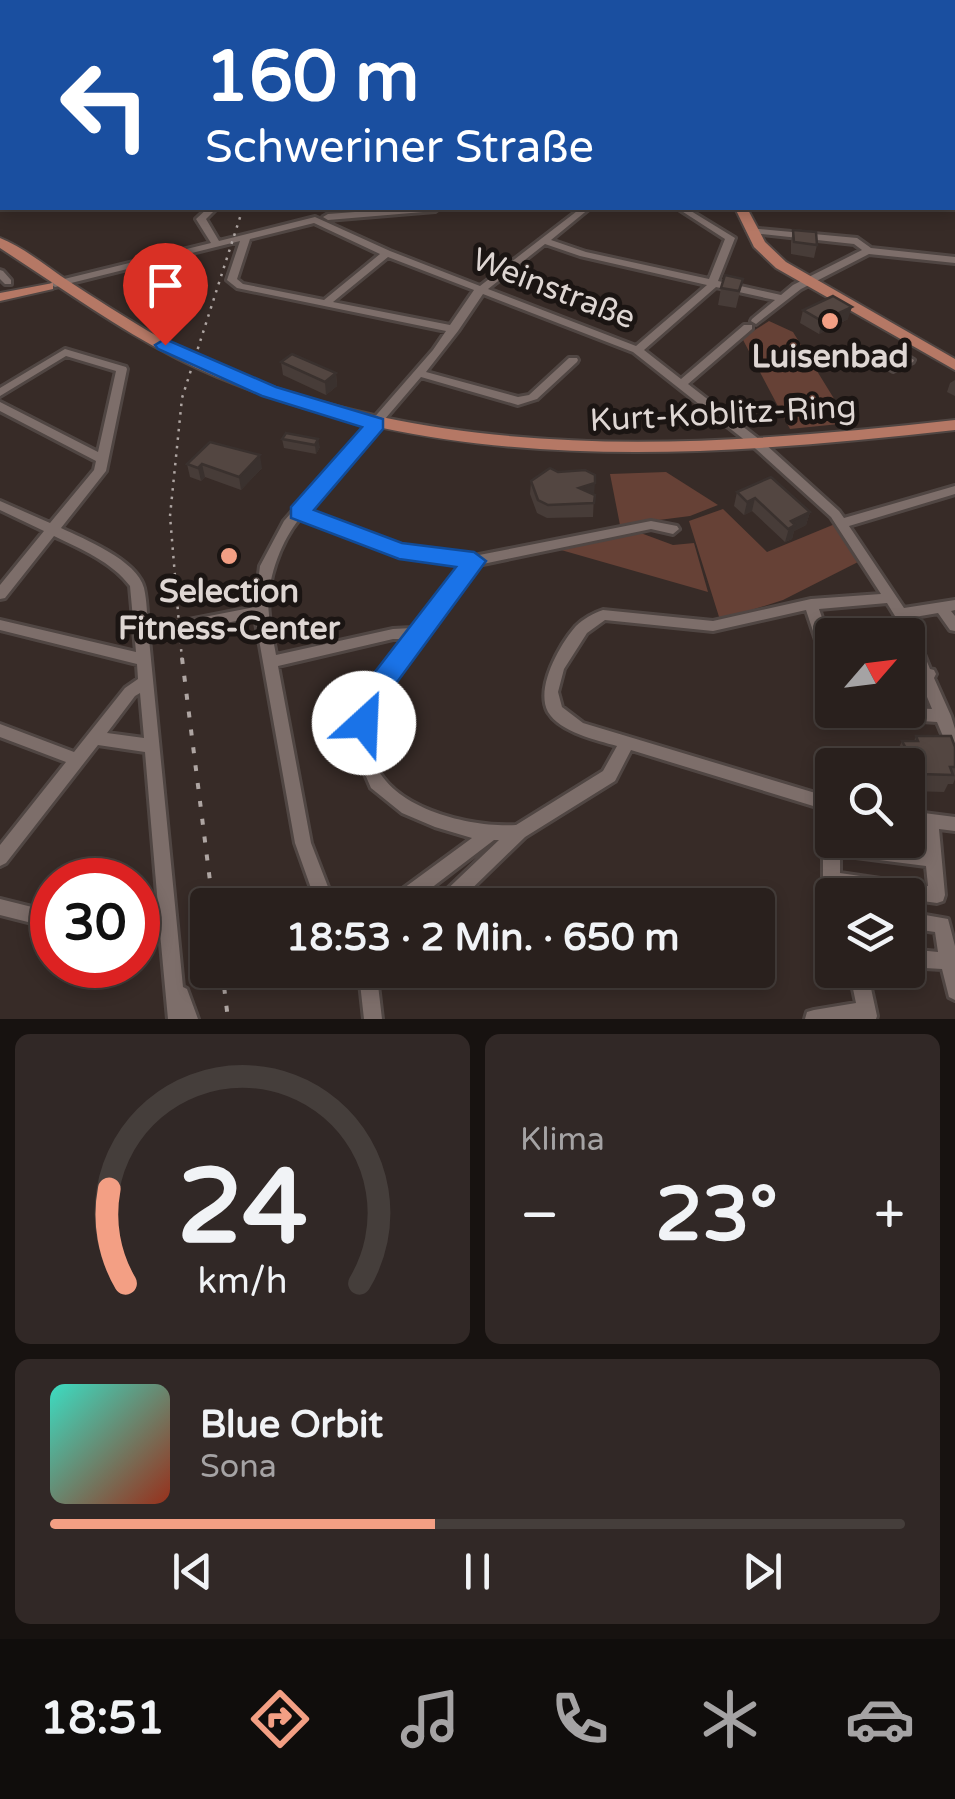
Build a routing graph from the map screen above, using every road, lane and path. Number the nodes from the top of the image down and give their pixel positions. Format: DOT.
graph roads {
  1 [pos="198,210"];
  2 [pos="212,210"];
  3 [pos="406,210"];
  4 [pos="583,210"];
  5 [pos="685,210"];
  6 [pos="742,210"];
  7 [pos="320,216"];
  8 [pos="201,219"];
  9 [pos="752,230"];
  10 [pos="246,236"];
  11 [pos="544,241"];
  12 [pos="0,242"];
  13 [pos="216,243"];
  14 [pos="868,252"];
  15 [pos="387,253"];
  16 [pos="0,254"];
  17 [pos="955,260"];
  18 [pos="808,280"];
  19 [pos="714,282"];
  20 [pos="55,284"];
  21 [pos="481,289"];
  22 [pos="0,298"];
  23 [pos="780,298"];
  24 [pos="326,302"];
  25 [pos="454,329"];
  26 [pos="637,350"];
  27 [pos="917,355"];
  28 [pos="573,360"];
  29 [pos="955,365"];
  30 [pos="893,368"];
  31 [pos="419,372"];
  32 [pos="680,385"];
  33 [pos="0,393"];
  34 [pos="0,406"];
  35 [pos="955,425"];
  36 [pos="372,428"];
  37 [pos="955,435"];
  38 [pos="765,451"];
  39 [pos="104,460"];
  40 [pos="955,490"];
  41 [pos="0,505"];
  42 [pos="299,513"];
  43 [pos="843,524"];
  44 [pos="672,529"];
  45 [pos="50,532"];
  46 [pos="474,561"];
  47 [pos="0,594"];
  48 [pos="892,598"];
  49 [pos="811,604"];
  50 [pos="949,607"];
  51 [pos="261,611"];
  52 [pos="902,614"];
  53 [pos="818,618"];
  54 [pos="904,618"];
  55 [pos="0,625"];
  56 [pos="955,626"];
  57 [pos="418,633"];
  58 [pos="141,635"];
  59 [pos="144,660"];
  60 [pos="270,662"];
  61 [pos="925,668"];
  62 [pos="928,674"];
  63 [pos="146,682"];
  64 [pos="947,712"];
  65 [pos="0,730"];
  66 [pos="95,738"];
  67 [pos="626,743"];
  68 [pos="151,746"];
  69 [pos="955,748"];
  70 [pos="78,760"];
  71 [pos="815,800"];
  72 [pos="925,820"];
  73 [pos="930,821"];
  74 [pos="955,824"];
  75 [pos="519,832"];
  76 [pos="490,833"];
  77 [pos="0,858"];
  78 [pos="925,858"];
  79 [pos="934,859"];
  80 [pos="320,888"];
  81 [pos="417,888"];
  82 [pos="461,888"];
  83 [pos="925,892"];
  84 [pos="0,907"];
  85 [pos="168,912"];
  86 [pos="30,914"];
  87 [pos="160,914"];
  88 [pos="925,923"];
  89 [pos="925,959"];
  90 [pos="948,961"];
  91 [pos="177,983"];
  92 [pos="373,988"];
  93 [pos="862,988"];
  94 [pos="955,991"];
  95 [pos="868,1015"];
  96 [pos="177,1019"];
  97 [pos="189,1019"];
  98 [pos="373,1019"];
  99 [pos="814,1019"];
  1 -- 8 [label="street"];
  2 -- 8 [label="street"];
  3 -- 7 [label="street"];
  4 -- 11 [label="street"];
  5 -- 19 [label="street"];
  6 -- 9 [label="main road"];
  7 -- 10 [label="street"];
  7 -- 15 [label="street, Weinstraße"];
  8 -- 13 [label="street"];
  9 -- 14 [label="street"];
  9 -- 18 [label="main road"];
  10 -- 13 [label="street"];
  10 -- 24 [label="street"];
  11 -- 19 [label="street"];
  11 -- 21 [label="street"];
  12 -- 20 [label="main road, Kurt-Koblitz-Ring"];
  13 -- 20 [label="street"];
  14 -- 17 [label="street"];
  14 -- 18 [label="street"];
  15 -- 21 [label="street, Weinstraße"];
  15 -- 24 [label="street"];
  16 -- 20 [label="main road, Kurt-Koblitz-Ring"];
  18 -- 23 [label="street"];
  18 -- 27 [label="main road"];
  19 -- 23 [label="street"];
  19 -- 26 [label="street"];
  20 -- 22 [label="main road"];
  20 -- 36 [label="main road, Kurt-Koblitz-Ring"];
  21 -- 25 [label="street"];
  21 -- 26 [label="street, Weinstraße"];
  23 -- 32 [label="street"];
  24 -- 25 [label="street"];
  25 -- 31 [label="street"];
  26 -- 32 [label="street, Weinstraße"];
  27 -- 29 [label="main road"];
  27 -- 30 [label="street"];
  28 -- 31 [label="street"];
  31 -- 36 [label="street"];
  32 -- 38 [label="street, Weinstraße"];
  33 -- 39 [label="street"];
  34 -- 39 [label="street"];
  35 -- 38 [label="main road, Kurt-Koblitz-Ring"];
  36 -- 38 [label="main road, Kurt-Koblitz-Ring"];
  36 -- 42 [label="street"];
  37 -- 38 [label="main road, Kurt-Koblitz-Ring"];
  38 -- 43 [label="street, Weinstraße"];
  39 -- 45 [label="street"];
  40 -- 43 [label="street"];
  41 -- 45 [label="street"];
  42 -- 46 [label="street"];
  42 -- 51 [label="street"];
  43 -- 48 [label="street, Weinstraße"];
  44 -- 46 [label="street"];
  45 -- 47 [label="street"];
  45 -- 58 [label="street"];
  46 -- 57 [label="street"];
  48 -- 49 [label="street"];
  48 -- 52 [label="street, Weinstraße"];
  49 -- 53 [label="street"];
  49 -- 67 [label="street"];
  50 -- 52 [label="street"];
  50 -- 56 [label="street"];
  51 -- 58 [label="street"];
  51 -- 60 [label="street"];
  52 -- 54 [label="street, Weinstraße"];
  55 -- 59 [label="street"];
  57 -- 60 [label="street"];
  57 -- 76 [label="street"];
  58 -- 59 [label="street"];
  59 -- 63 [label="street"];
  60 -- 80 [label="street"];
  61 -- 62 [label="street, Weinstraße"];
  62 -- 64 [label="street, Weinstraße"];
  63 -- 66 [label="street"];
  63 -- 68 [label="street"];
  64 -- 69 [label="street, Weinstraße"];
  65 -- 70 [label="street"];
  66 -- 68 [label="street"];
  66 -- 70 [label="street"];
  67 -- 71 [label="street"];
  67 -- 75 [label="street"];
  68 -- 85 [label="street"];
  70 -- 77 [label="street"];
  72 -- 73 [label="street"];
  73 -- 74 [label="street"];
  73 -- 79 [label="street"];
  75 -- 76 [label="street"];
  75 -- 82 [label="street"];
  76 -- 81 [label="street"];
  78 -- 79 [label="street"];
  79 -- 83 [label="street"];
  84 -- 86 [label="street"];
  85 -- 87 [label="street"];
  85 -- 91 [label="street"];
  88 -- 90 [label="street"];
  89 -- 90 [label="street"];
  90 -- 94 [label="street"];
  91 -- 96 [label="street"];
  91 -- 97 [label="street"];
  92 -- 98 [label="street"];
  93 -- 95 [label="street"];
  95 -- 99 [label="street"];
}
